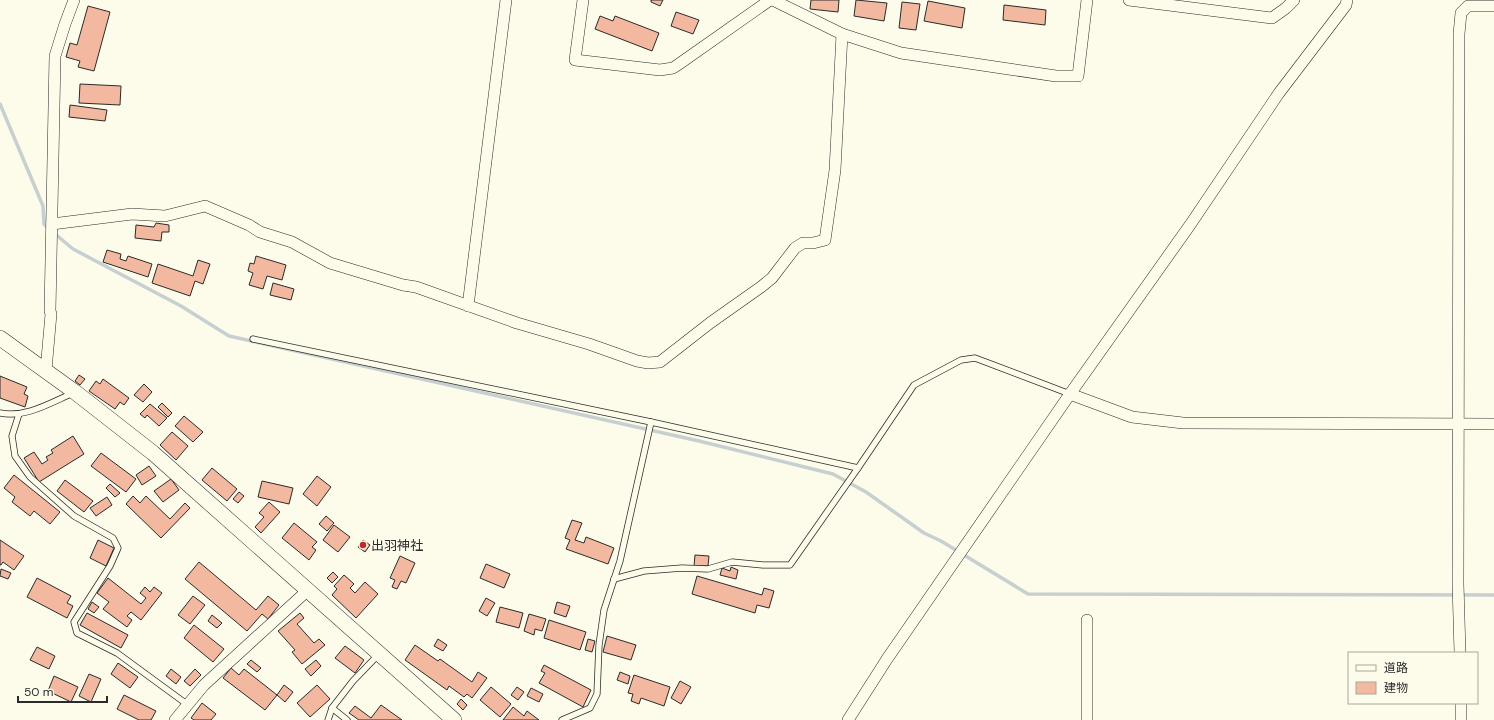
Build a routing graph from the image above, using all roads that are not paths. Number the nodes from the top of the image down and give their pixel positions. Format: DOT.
graph roads {
  1 [pos="74,0"];
  2 [pos="506,0"];
  3 [pos="583,0"];
  4 [pos="770,0"];
  5 [pos="773,0"];
  6 [pos="1087,0"];
  7 [pos="1129,0"];
  8 [pos="1294,0"];
  9 [pos="1347,0"];
  10 [pos="1494,6"];
  11 [pos="842,34"];
  12 [pos="52,225"];
  13 [pos="468,306"];
  14 [pos="0,338"];
  15 [pos="253,339"];
  16 [pos="46,370"];
  17 [pos="75,392"];
  18 [pos="1070,394"];
  19 [pos="0,413"];
  20 [pos="20,414"];
  21 [pos="651,422"];
  22 [pos="1459,423"];
  23 [pos="1494,424"];
  24 [pos="858,468"];
  25 [pos="614,579"];
  26 [pos="308,590"];
  27 [pos="1087,620"];
  28 [pos="1460,652"];
  29 [pos="380,654"];
  30 [pos="1461,704"];
  31 [pos="188,705"];
  32 [pos="332,708"];
  33 [pos="175,720"];
  34 [pos="328,720"];
  35 [pos="347,720"];
  36 [pos="454,720"];
  37 [pos="562,720"];
  38 [pos="848,720"];
  39 [pos="1087,720"];
  40 [pos="1461,720"];
  1 -- 12 [label="street"];
  2 -- 13 [label="street"];
  3 -- 4 [label="street"];
  5 -- 11 [label="street"];
  6 -- 11 [label="street"];
  7 -- 8 [label="street"];
  9 -- 18 [label="street"];
  10 -- 22 [label="street"];
  11 -- 13 [label="street"];
  12 -- 13 [label="street"];
  12 -- 16 [label="street"];
  14 -- 16 [label="street"];
  15 -- 21 [label="lane"];
  16 -- 17 [label="street"];
  17 -- 20 [label="lane"];
  17 -- 26 [label="street"];
  18 -- 22 [label="street"];
  18 -- 24 [label="lane"];
  18 -- 38 [label="street"];
  19 -- 20 [label="lane"];
  20 -- 31 [label="lane"];
  21 -- 24 [label="lane"];
  21 -- 25 [label="lane"];
  22 -- 23 [label="street"];
  22 -- 28 [label="street"];
  24 -- 25 [label="lane"];
  25 -- 37 [label="lane"];
  26 -- 29 [label="street"];
  26 -- 31 [label="street"];
  27 -- 39 [label="street"];
  29 -- 32 [label="lane"];
  29 -- 36 [label="street"];
  30 -- 40 [label="street"];
  31 -- 33 [label="street"];
  32 -- 34 [label="lane"];
  32 -- 35 [label="lane"];
}
